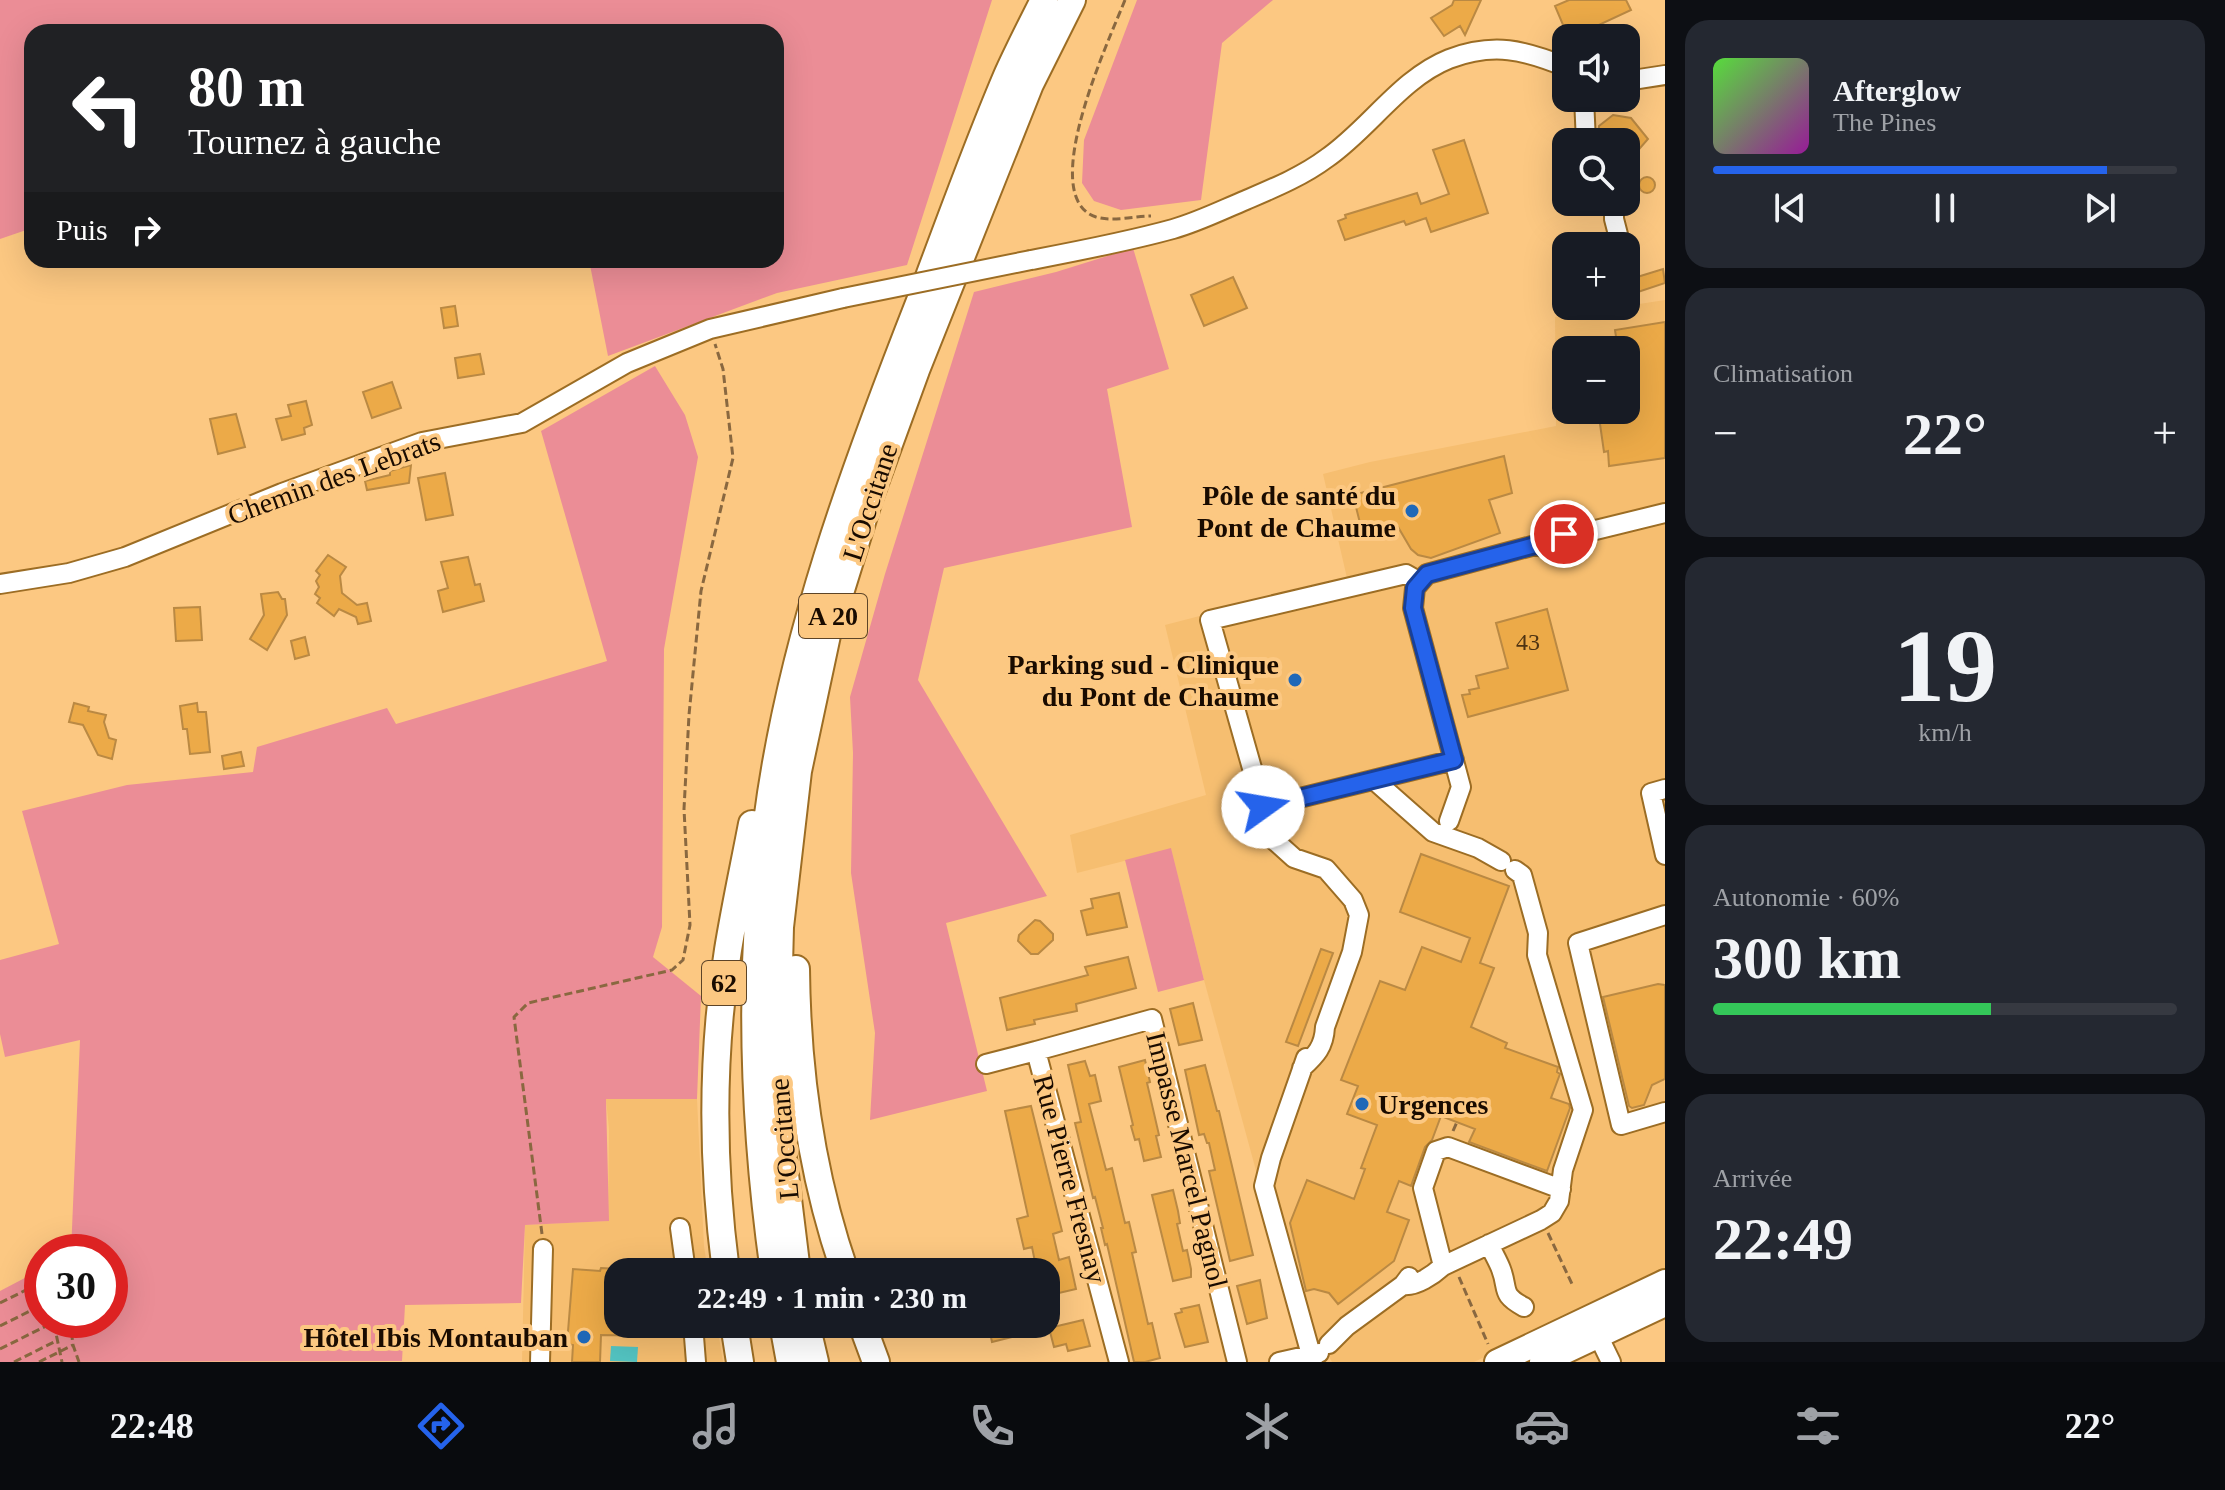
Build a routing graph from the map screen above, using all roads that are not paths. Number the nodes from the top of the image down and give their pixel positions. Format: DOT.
graph roads {
  1 [pos="1044,0"];
  2 [pos="1072,0"];
  3 [pos="1552,61"];
  4 [pos="1665,75"];
  5 [pos="1640,79"];
  6 [pos="1665,513"];
  7 [pos="1420,582"];
  8 [pos="0,584"];
  9 [pos="788,702"];
  10 [pos="1454,760"];
  11 [pos="798,771"];
  12 [pos="1374,780"];
  13 [pos="1665,789"];
  14 [pos="1263,807"];
  15 [pos="1449,821"];
  16 [pos="1665,855"];
  17 [pos="1665,915"];
  18 [pos="1092,1036"];
  19 [pos="1036,1051"];
  20 [pos="986,1064"];
  21 [pos="1665,1112"];
  22 [pos="1561,1189"];
  23 [pos="680,1228"];
  24 [pos="1489,1244"];
  25 [pos="543,1249"];
  26 [pos="684,1258"];
  27 [pos="724,1258"];
  28 [pos="772,1258"];
  29 [pos="795,1258"];
  30 [pos="841,1258"];
  31 [pos="1443,1266"];
  32 [pos="1665,1284"];
  33 [pos="1665,1304"];
  34 [pos="1524,1307"];
  35 [pos="1597,1336"];
  36 [pos="694,1338"];
  37 [pos="736,1338"];
  38 [pos="786,1338"];
  39 [pos="809,1338"];
  40 [pos="867,1338"];
  41 [pos="1318,1349"];
  42 [pos="540,1362"];
  43 [pos="696,1362"];
  44 [pos="740,1362"];
  45 [pos="790,1362"];
  46 [pos="815,1362"];
  47 [pos="876,1362"];
  48 [pos="1119,1362"];
  49 [pos="1237,1362"];
  50 [pos="1279,1362"];
  51 [pos="1497,1362"];
  52 [pos="1542,1362"];
  53 [pos="1611,1362"];
  1 -- 9 [label="highway, L'Occitane / A 20"];
  2 -- 11 [label="highway, L'Occitane / A 20"];
  3 -- 8 [label="street, Chemin des Lebrats, bridge"];
  4 -- 5 [label="street"];
  6 -- 7 [label="street"];
  7 -- 10 [label="street"];
  7 -- 14 [label="street"];
  9 -- 27 [label="highway, 62"];
  9 -- 28 [label="highway, L'Occitane / A 20"];
  10 -- 12 [label="street"];
  10 -- 15 [label="street"];
  11 -- 29 [label="highway, L'Occitane / A 20"];
  11 -- 30 [label="highway"];
  12 -- 14 [label="street"];
  12 -- 22 [label="street"];
  13 -- 16 [label="street"];
  14 -- 41 [label="street"];
  17 -- 21 [label="street"];
  18 -- 19 [label="street, Rue Pierre Fresnay"];
  18 -- 49 [label="street, Impasse Marcel Pagnol"];
  19 -- 20 [label="street"];
  19 -- 48 [label="street, Rue Pierre Fresnay"];
  22 -- 24 [label="street"];
  22 -- 31 [label="street"];
  23 -- 26 [label="street"];
  24 -- 31 [label="street"];
  24 -- 34 [label="street"];
  25 -- 42 [label="street"];
  31 -- 41 [label="street"];
  32 -- 35 [label="street"];
  32 -- 51 [label="main road"];
  33 -- 35 [label="main road"];
  35 -- 52 [label="main road"];
  35 -- 53 [label="street"];
  36 -- 43 [label="street"];
  37 -- 44 [label="highway"];
  38 -- 45 [label="highway"];
  39 -- 46 [label="highway"];
  40 -- 47 [label="highway"];
  41 -- 50 [label="street"];
}
